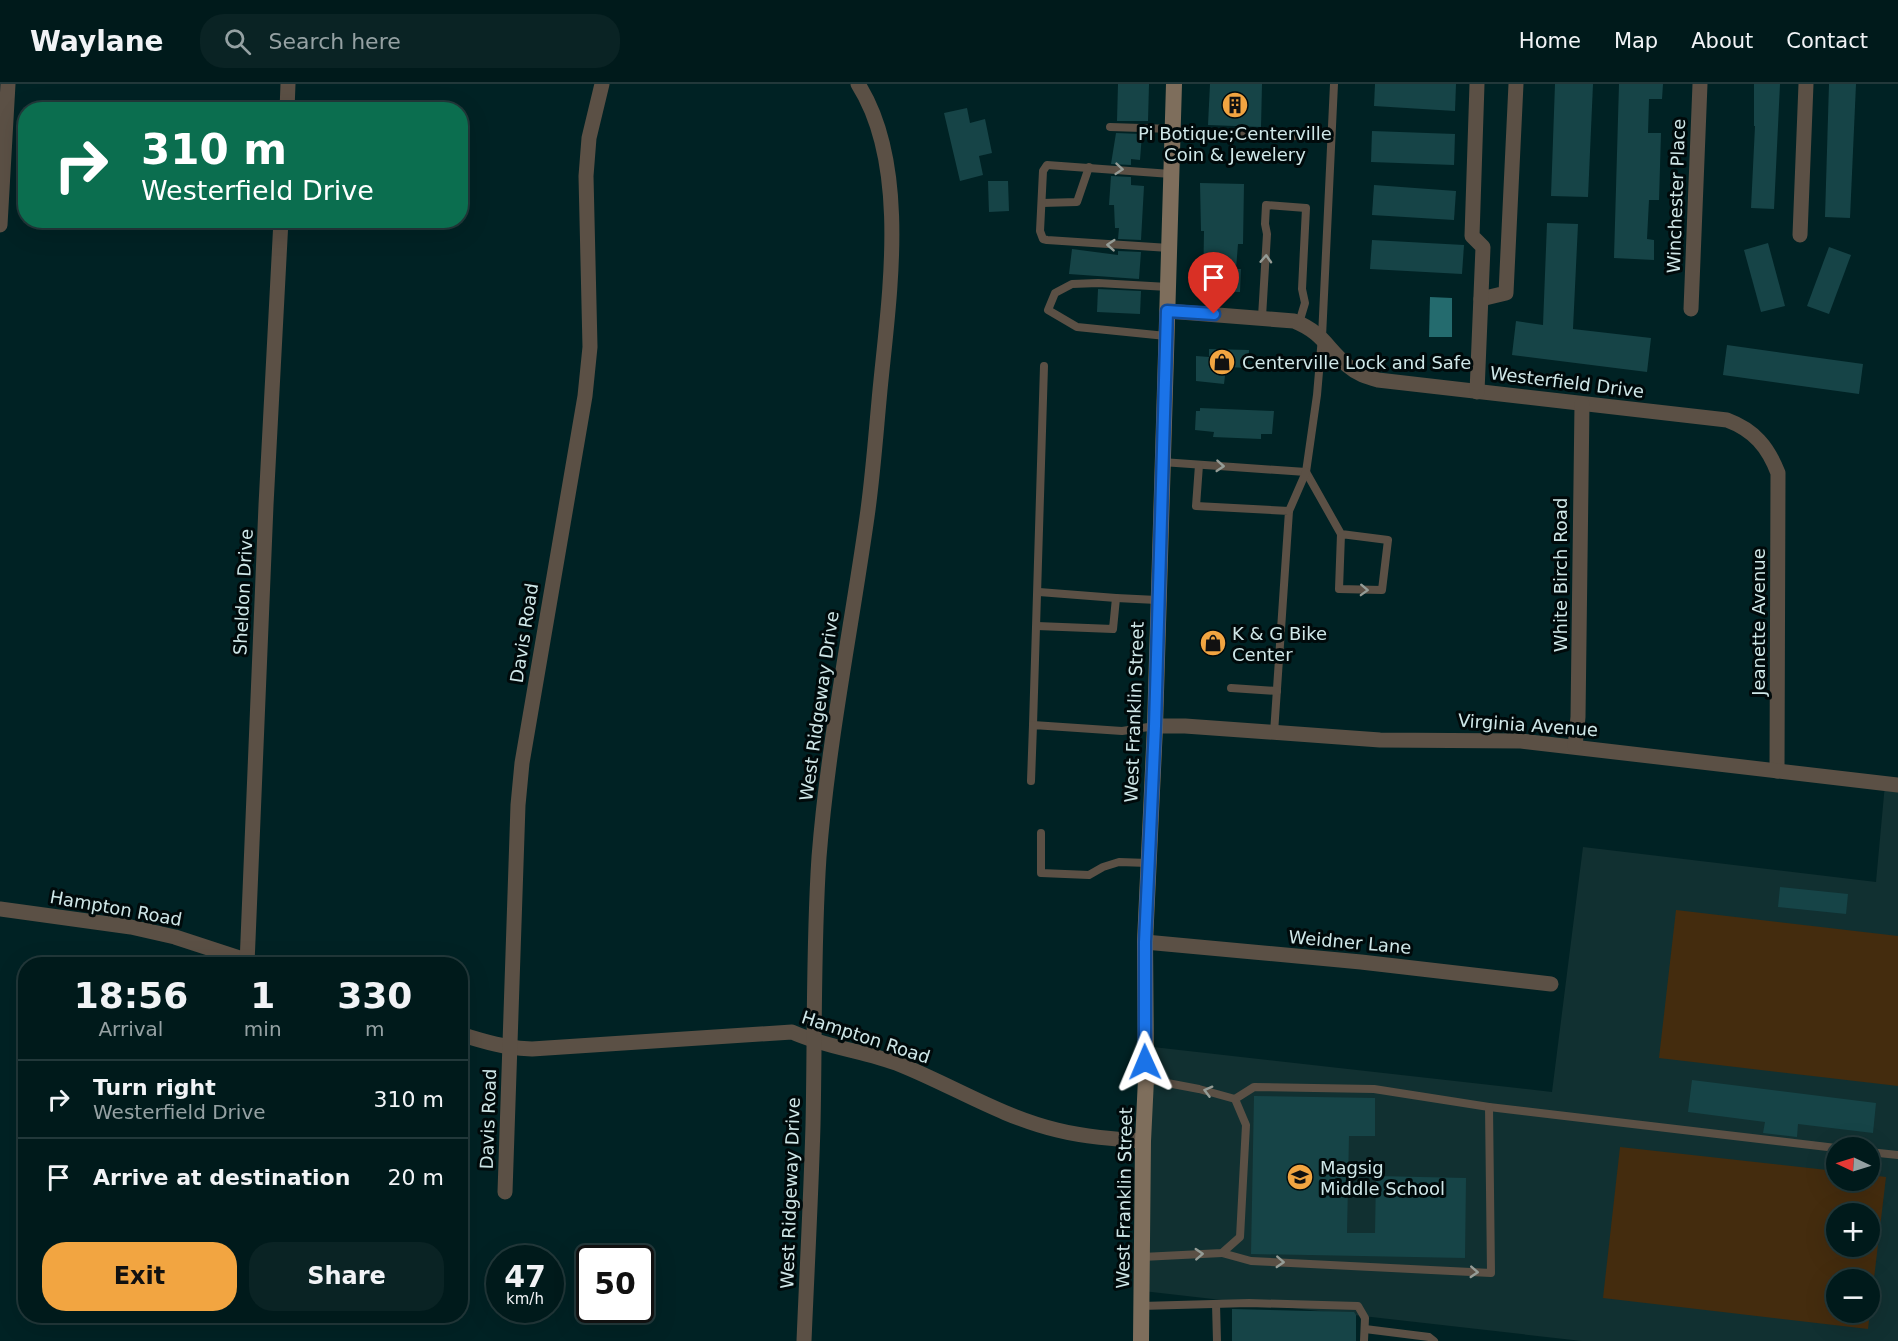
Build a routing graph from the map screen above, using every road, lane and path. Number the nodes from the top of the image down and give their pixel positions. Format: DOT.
graph roads {
  1 [pos="8,84"];
  2 [pos="288,84"];
  3 [pos="602,84"];
  4 [pos="858,84"];
  5 [pos="1174,84"];
  6 [pos="1334,84"];
  7 [pos="1477,84"];
  8 [pos="1515,84"];
  9 [pos="1700,84"];
  10 [pos="1806,84"];
  11 [pos="287,102"];
  12 [pos="1110,127"];
  13 [pos="1173,131"];
  14 [pos="1331,137"];
  15 [pos="1089,167"];
  16 [pos="1171,174"];
  17 [pos="1042,202"];
  18 [pos="0,225"];
  19 [pos="281,228"];
  20 [pos="1800,235"];
  21 [pos="1169,248"];
  22 [pos="1168,287"];
  23 [pos="1481,299"];
  24 [pos="1691,309"];
  25 [pos="1167,311"];
  26 [pos="1262,317"];
  27 [pos="1299,323"];
  28 [pos="1166,336"];
  29 [pos="1322,337"];
  30 [pos="1044,366"];
  31 [pos="1477,392"];
  32 [pos="1582,404"];
  33 [pos="1162,462"];
  34 [pos="1199,465"];
  35 [pos="1306,472"];
  36 [pos="1778,473"];
  37 [pos="1289,512"];
  38 [pos="1341,534"];
  39 [pos="1039,592"];
  40 [pos="1116,598"];
  41 [pos="1158,600"];
  42 [pos="1037,626"];
  43 [pos="1230,688"];
  44 [pos="1278,691"];
  45 [pos="1034,725"];
  46 [pos="1155,726"];
  47 [pos="1274,733"];
  48 [pos="1575,746"];
  49 [pos="1777,771"];
  50 [pos="1031,781"];
  51 [pos="1898,785"];
  52 [pos="1041,833"];
  53 [pos="1148,863"];
  54 [pos="0,909"];
  55 [pos="1145,942"];
  56 [pos="233,957"];
  57 [pos="250,957"];
  58 [pos="1551,984"];
  59 [pos="468,1037"];
  60 [pos="813,1041"];
  61 [pos="510,1048"];
  62 [pos="1146,1079"];
  63 [pos="1235,1099"];
  64 [pos="1489,1107"];
  65 [pos="1143,1141"];
  66 [pos="1826,1147"];
  67 [pos="1880,1153"];
  68 [pos="1898,1155"];
  69 [pos="505,1192"];
  70 [pos="1222,1253"];
  71 [pos="1141,1257"];
  72 [pos="1216,1304"];
  73 [pos="1142,1306"];
  74 [pos="1365,1329"];
  75 [pos="804,1341"];
  76 [pos="1141,1341"];
  77 [pos="1217,1341"];
  78 [pos="1364,1341"];
  79 [pos="1434,1341"];
  1 -- 18 [label="street"];
  2 -- 11 [label="street"];
  3 -- 61 [label="street, Davis Road"];
  4 -- 60 [label="street, West Ridgeway Drive"];
  5 -- 13 [label="main road, West Franklin Street"];
  6 -- 14 [label="lane"];
  7 -- 23 [label="street"];
  8 -- 23 [label="street"];
  9 -- 24 [label="street, Winchester Place"];
  10 -- 20 [label="street"];
  12 -- 13 [label="lane"];
  13 -- 14 [label="lane"];
  13 -- 16 [label="main road, West Franklin Street"];
  14 -- 29 [label="lane"];
  15 -- 16 [label="lane, one-way"];
  15 -- 17 [label="lane"];
  15 -- 17 [label="lane"];
  16 -- 21 [label="main road, West Franklin Street"];
  21 -- 17 [label="lane, one-way"];
  19 -- 57 [label="street, Sheldon Drive"];
  21 -- 22 [label="main road, West Franklin Street"];
  22 -- 25 [label="main road, West Franklin Street"];
  22 -- 28 [label="lane"];
  23 -- 31 [label="street"];
  25 -- 26 [label="street, Westerfield Drive"];
  25 -- 28 [label="main road, West Franklin Street"];
  26 -- 27 [label="street, Westerfield Drive"];
  26 -- 27 [label="lane, one-way"];
  27 -- 29 [label="street, Westerfield Drive"];
  28 -- 33 [label="main road, West Franklin Street"];
  29 -- 31 [label="street, Westerfield Drive"];
  29 -- 35 [label="lane"];
  30 -- 39 [label="lane"];
  31 -- 32 [label="street, Westerfield Drive"];
  32 -- 36 [label="street, Westerfield Drive"];
  32 -- 48 [label="street, White Birch Road"];
  33 -- 34 [label="lane"];
  33 -- 41 [label="main road, West Franklin Street"];
  34 -- 35 [label="lane, one-way"];
  34 -- 37 [label="lane"];
  35 -- 37 [label="lane"];
  35 -- 38 [label="lane"];
  36 -- 49 [label="street, Jeanette Avenue"];
  37 -- 44 [label="lane"];
  38 -- 38 [label="lane, one-way"];
  39 -- 40 [label="lane"];
  39 -- 42 [label="lane"];
  40 -- 41 [label="lane"];
  40 -- 42 [label="lane"];
  41 -- 46 [label="main road, West Franklin Street"];
  42 -- 45 [label="lane"];
  43 -- 44 [label="lane"];
  44 -- 47 [label="lane"];
  45 -- 46 [label="lane"];
  45 -- 50 [label="lane"];
  46 -- 47 [label="street, Virginia Avenue"];
  46 -- 53 [label="main road, West Franklin Street"];
  47 -- 48 [label="street, Virginia Avenue"];
  48 -- 49 [label="street, Virginia Avenue"];
  49 -- 51 [label="street, Virginia Avenue"];
  52 -- 53 [label="lane"];
  53 -- 55 [label="main road, West Franklin Street"];
  54 -- 56 [label="street, Hampton Road"];
  55 -- 58 [label="street, Weidner Lane"];
  55 -- 62 [label="main road, West Franklin Street"];
  59 -- 61 [label="street, Hampton Road"];
  60 -- 61 [label="street, Hampton Road"];
  60 -- 65 [label="street, Hampton Road"];
  60 -- 75 [label="street, West Ridgeway Drive"];
  61 -- 69 [label="street, Davis Road"];
  63 -- 62 [label="lane, one-way"];
  62 -- 65 [label="main road, West Franklin Street"];
  63 -- 64 [label="lane"];
  63 -- 70 [label="lane"];
  64 -- 66 [label="lane"];
  70 -- 64 [label="lane, one-way"];
  65 -- 71 [label="main road, West Franklin Street"];
  67 -- 68 [label="lane"];
  71 -- 70 [label="lane, one-way"];
  71 -- 73 [label="main road, West Franklin Street"];
  72 -- 73 [label="lane"];
  72 -- 74 [label="lane"];
  72 -- 77 [label="lane"];
  73 -- 76 [label="main road, West Franklin Street"];
  74 -- 78 [label="lane"];
  74 -- 79 [label="lane"];
}
